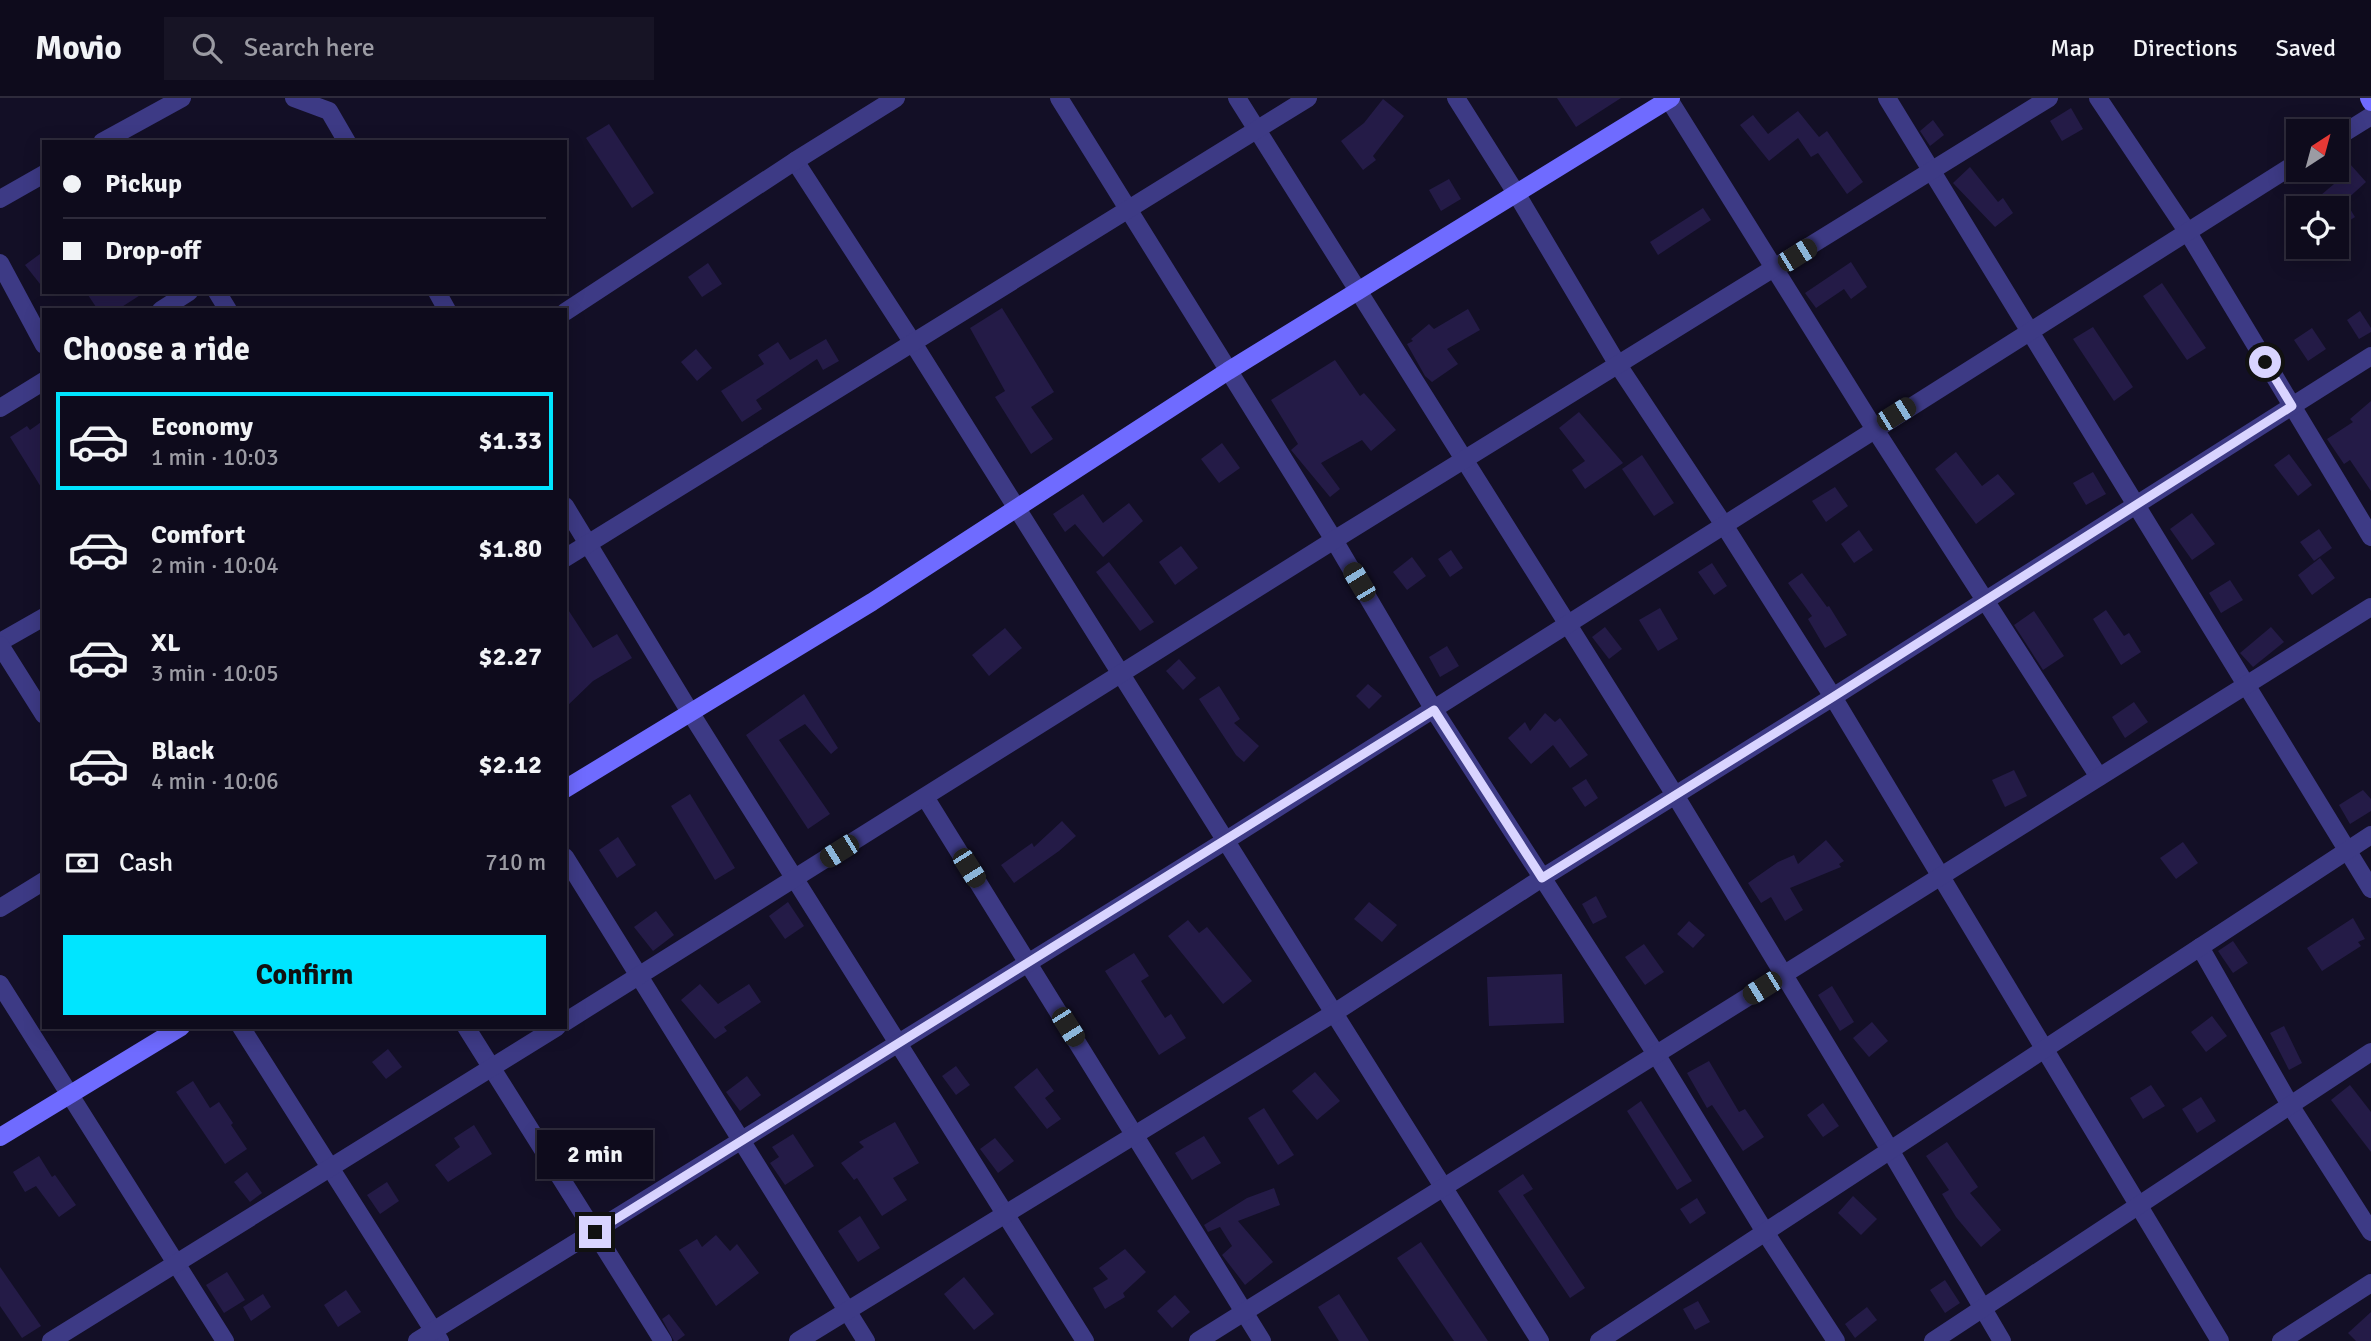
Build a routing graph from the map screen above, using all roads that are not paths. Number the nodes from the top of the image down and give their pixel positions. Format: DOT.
graph roads {
  1 [pos="182,98"];
  2 [pos="294,98"];
  3 [pos="896,98"];
  4 [pos="1059,98"];
  5 [pos="1237,98"];
  6 [pos="1308,98"];
  7 [pos="1456,98"];
  8 [pos="1669,98"];
  9 [pos="1887,98"];
  10 [pos="2049,98"];
  11 [pos="2098,98"];
  12 [pos="2371,116"];
  13 [pos="1257,130"];
  14 [pos="2349,130"];
  15 [pos="115,139"];
  16 [pos="346,140"];
  17 [pos="794,161"];
  18 [pos="2286,170"];
  19 [pos="1931,171"];
  20 [pos="42,175"];
  21 [pos="1516,193"];
  22 [pos="0,199"];
  23 [pos="1128,209"];
  24 [pos="2187,232"];
  25 [pos="0,263"];
  26 [pos="1774,269"];
  27 [pos="1357,291"];
  28 [pos="187,294"];
  29 [pos="164,308"];
  30 [pos="567,311"];
  31 [pos="2029,331"];
  32 [pos="42,341"];
  33 [pos="913,343"];
  34 [pos="2371,356"];
  35 [pos="1618,365"];
  36 [pos="1228,371"];
  37 [pos="42,382"];
  38 [pos="2292,406"];
  39 [pos="0,408"];
  40 [pos="1874,428"];
  41 [pos="1464,460"];
  42 [pos="2136,505"];
  43 [pos="567,509"];
  44 [pos="1017,510"];
  45 [pos="1724,525"];
  46 [pos="2371,537"];
  47 [pos="1334,540"];
  48 [pos="588,544"];
  49 [pos="567,557"];
  50 [pos="1984,601"];
  51 [pos="2371,607"];
  52 [pos="42,618"];
  53 [pos="1569,625"];
  54 [pos="0,644"];
  55 [pos="1120,674"];
  56 [pos="2246,685"];
  57 [pos="1833,697"];
  58 [pos="1434,710"];
  59 [pos="42,712"];
  60 [pos="690,712"];
  61 [pos="2099,777"];
  62 [pos="567,788"];
  63 [pos="1675,795"];
  64 [pos="925,797"];
  65 [pos="2371,835"];
  66 [pos="1225,841"];
  67 [pos="2347,850"];
  68 [pos="567,860"];
  69 [pos="1940,877"];
  70 [pos="796,878"];
  71 [pos="1542,878"];
  72 [pos="42,882"];
  73 [pos="2371,889"];
  74 [pos="0,908"];
  75 [pos="2200,947"];
  76 [pos="1028,962"];
  77 [pos="1783,975"];
  78 [pos="639,977"];
  79 [pos="0,984"];
  80 [pos="1334,1013"];
  81 [pos="567,1021"];
  82 [pos="178,1029"];
  83 [pos="242,1029"];
  84 [pos="467,1029"];
  85 [pos="554,1029"];
  86 [pos="898,1042"];
  87 [pos="2043,1049"];
  88 [pos="2371,1052"];
  89 [pos="1656,1054"];
  90 [pos="492,1067"];
  91 [pos="69,1094"];
  92 [pos="2290,1105"];
  93 [pos="1135,1135"];
  94 [pos="0,1137"];
  95 [pos="741,1140"];
  96 [pos="1890,1150"];
  97 [pos="331,1166"];
  98 [pos="1443,1187"];
  99 [pos="2138,1206"];
  100 [pos="1005,1214"];
  101 [pos="595,1232"];
  102 [pos="1765,1232"];
  103 [pos="2371,1232"];
  104 [pos="176,1263"];
  105 [pos="2371,1283"];
  106 [pos="1982,1309"];
  107 [pos="847,1310"];
  108 [pos="1244,1312"];
  109 [pos="437,1336"];
  110 [pos="51,1341"];
  111 [pos="225,1341"];
  112 [pos="417,1341"];
  113 [pos="663,1341"];
  114 [pos="798,1341"];
  115 [pos="866,1341"];
  116 [pos="1085,1341"];
  117 [pos="1198,1341"];
  118 [pos="1262,1341"];
  119 [pos="1540,1341"];
  120 [pos="1599,1341"];
  121 [pos="1836,1341"];
  122 [pos="1933,1341"];
  123 [pos="2002,1341"];
  124 [pos="2220,1341"];
  125 [pos="2281,1341"];
  1 -- 15 [label="street"];
  2 -- 16 [label="street"];
  3 -- 17 [label="street"];
  4 -- 23 [label="street"];
  5 -- 13 [label="street"];
  6 -- 13 [label="street"];
  7 -- 21 [label="street"];
  8 -- 21 [label="main road"];
  8 -- 26 [label="street"];
  9 -- 19 [label="street"];
  10 -- 19 [label="street"];
  11 -- 24 [label="street"];
  12 -- 14 [label="street"];
  13 -- 23 [label="street"];
  13 -- 27 [label="street"];
  17 -- 30 [label="street"];
  17 -- 33 [label="street"];
  18 -- 24 [label="street"];
  19 -- 26 [label="street"];
  19 -- 31 [label="street"];
  20 -- 22 [label="street"];
  21 -- 27 [label="main road"];
  21 -- 35 [label="street"];
  23 -- 33 [label="street"];
  23 -- 36 [label="street"];
  24 -- 31 [label="street"];
  24 -- 38 [label="street"];
  25 -- 32 [label="street"];
  26 -- 35 [label="street"];
  26 -- 40 [label="street"];
  27 -- 36 [label="main road"];
  27 -- 41 [label="street"];
  28 -- 29 [label="street"];
  31 -- 40 [label="street"];
  31 -- 42 [label="street"];
  33 -- 44 [label="street"];
  33 -- 48 [label="street"];
  34 -- 38 [label="street"];
  35 -- 41 [label="street"];
  35 -- 45 [label="street"];
  36 -- 44 [label="main road"];
  36 -- 47 [label="street"];
  37 -- 39 [label="street"];
  38 -- 42 [label="street"];
  38 -- 46 [label="street"];
  40 -- 45 [label="street"];
  40 -- 50 [label="street"];
  41 -- 47 [label="street"];
  41 -- 53 [label="street"];
  42 -- 50 [label="street"];
  42 -- 56 [label="street"];
  43 -- 48 [label="street"];
  44 -- 55 [label="street"];
  44 -- 60 [label="main road"];
  45 -- 53 [label="street"];
  45 -- 57 [label="street"];
  47 -- 55 [label="street"];
  47 -- 58 [label="street"];
  48 -- 49 [label="street"];
  48 -- 60 [label="street"];
  50 -- 57 [label="street"];
  50 -- 61 [label="street"];
  51 -- 56 [label="street"];
  52 -- 54 [label="street"];
  53 -- 58 [label="street"];
  53 -- 63 [label="street"];
  54 -- 59 [label="street"];
  55 -- 64 [label="street"];
  55 -- 66 [label="street"];
  56 -- 61 [label="street"];
  56 -- 67 [label="street"];
  57 -- 63 [label="street"];
  57 -- 69 [label="street"];
  58 -- 66 [label="street"];
  58 -- 71 [label="street"];
  60 -- 62 [label="main road"];
  60 -- 70 [label="street"];
  61 -- 69 [label="street"];
  63 -- 71 [label="street"];
  63 -- 77 [label="street"];
  64 -- 70 [label="street"];
  64 -- 76 [label="street"];
  65 -- 67 [label="street"];
  66 -- 76 [label="street"];
  66 -- 80 [label="street"];
  67 -- 73 [label="street"];
  67 -- 75 [label="street"];
  68 -- 78 [label="street"];
  69 -- 77 [label="street"];
  69 -- 87 [label="street"];
  70 -- 78 [label="street"];
  70 -- 86 [label="street"];
  71 -- 80 [label="street"];
  71 -- 89 [label="street"];
  72 -- 74 [label="street"];
  75 -- 87 [label="street"];
  75 -- 92 [label="street"];
  76 -- 86 [label="street"];
  76 -- 93 [label="street"];
  77 -- 89 [label="street"];
  77 -- 96 [label="street"];
  78 -- 81 [label="street"];
  78 -- 95 [label="street"];
  79 -- 91 [label="street"];
  80 -- 93 [label="street"];
  80 -- 98 [label="street"];
  82 -- 91 [label="main road"];
  83 -- 97 [label="street"];
  84 -- 90 [label="street"];
  85 -- 90 [label="street"];
  86 -- 95 [label="street"];
  86 -- 100 [label="street"];
  87 -- 96 [label="street"];
  87 -- 99 [label="street"];
  88 -- 92 [label="street"];
  89 -- 98 [label="street"];
  89 -- 102 [label="street"];
  90 -- 97 [label="street"];
  90 -- 101 [label="street"];
  91 -- 94 [label="main road"];
  91 -- 104 [label="street"];
  92 -- 99 [label="street"];
  92 -- 103 [label="street"];
  93 -- 100 [label="street"];
  93 -- 108 [label="street"];
  95 -- 101 [label="street"];
  95 -- 107 [label="street"];
  96 -- 102 [label="street"];
  96 -- 106 [label="street"];
  97 -- 104 [label="street"];
  97 -- 109 [label="street"];
  98 -- 108 [label="street"];
  98 -- 119 [label="street"];
  99 -- 106 [label="street"];
  99 -- 124 [label="street"];
  100 -- 107 [label="street"];
  100 -- 116 [label="street"];
  101 -- 109 [label="street"];
  101 -- 113 [label="street"];
  102 -- 120 [label="street"];
  102 -- 121 [label="street"];
  104 -- 110 [label="street"];
  104 -- 111 [label="street"];
  105 -- 125 [label="street"];
  106 -- 122 [label="street"];
  106 -- 123 [label="street"];
  107 -- 114 [label="street"];
  107 -- 115 [label="street"];
  108 -- 117 [label="street"];
  108 -- 118 [label="street"];
  109 -- 112 [label="street"];
}
